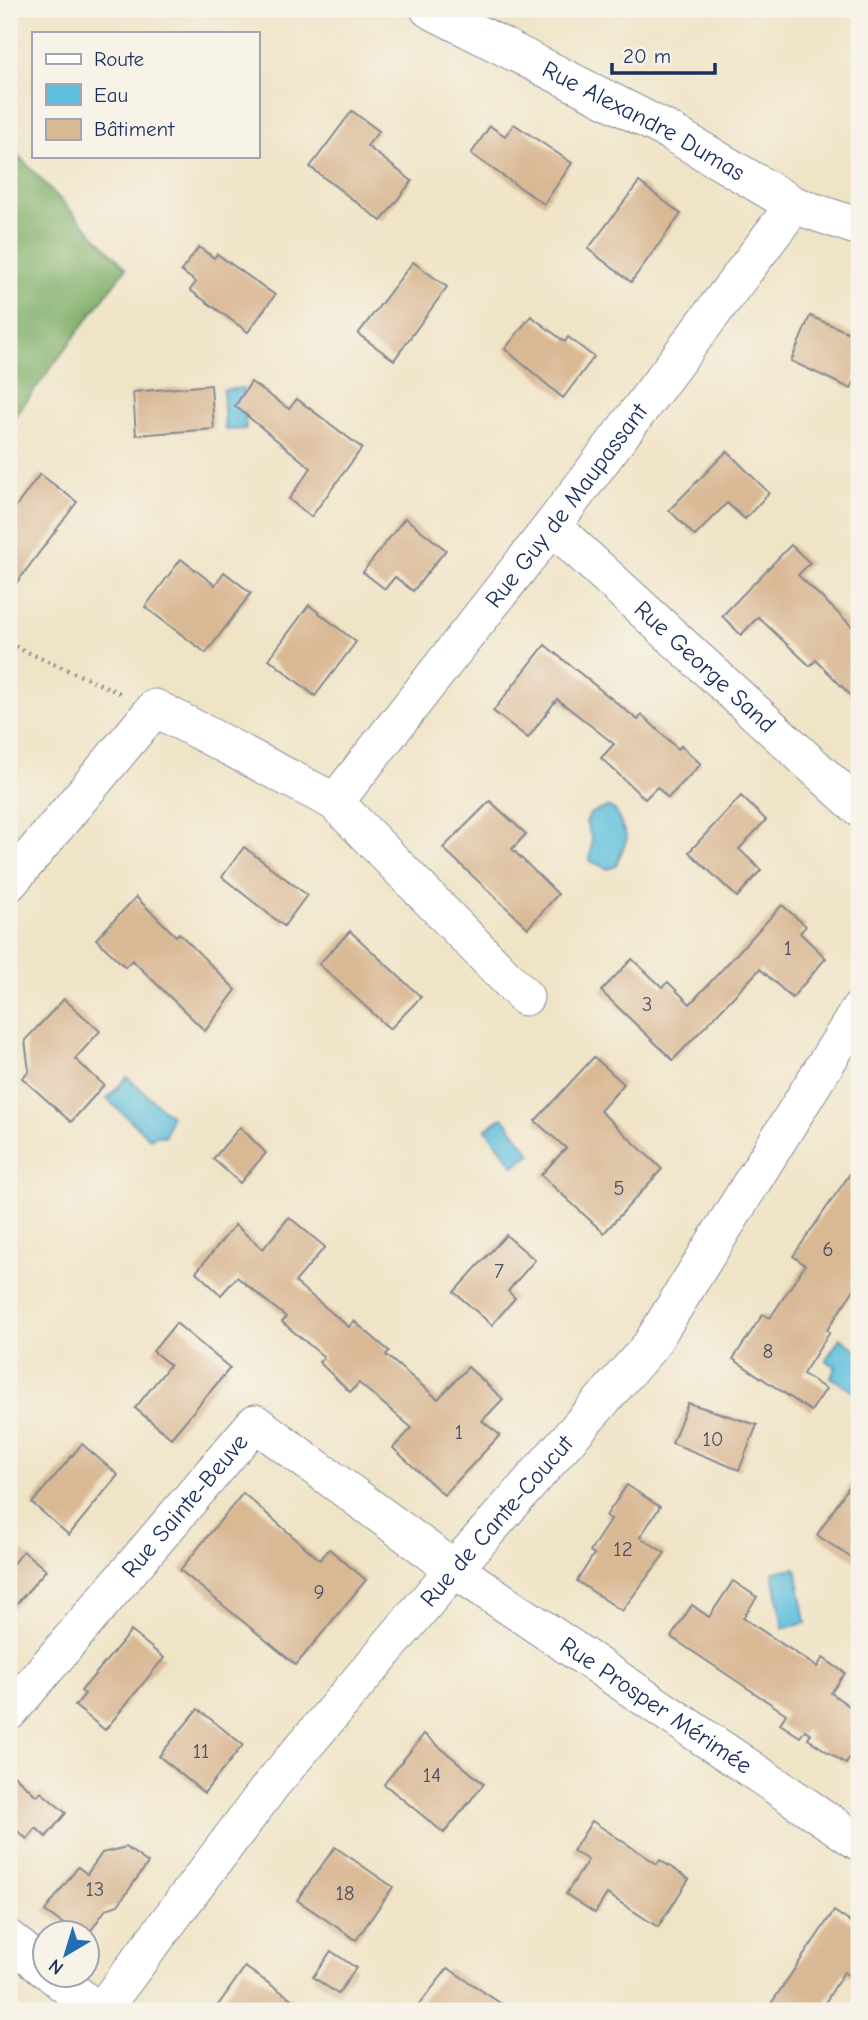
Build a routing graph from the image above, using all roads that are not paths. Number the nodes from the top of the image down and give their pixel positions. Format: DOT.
graph roads {
  1 [pos="429,9"];
  2 [pos="794,205"];
  3 [pos="859,226"];
  4 [pos="552,526"];
  5 [pos="335,802"];
  6 [pos="859,808"];
  7 [pos="9,883"];
  8 [pos="525,997"];
  9 [pos="859,1010"];
  10 [pos="454,1569"];
  11 [pos="9,1712"];
  12 [pos="859,1842"];
  13 [pos="9,1939"];
  14 [pos="32,1958"];
  15 [pos="69,1988"];
  16 [pos="99,2011"];
  1 -- 2 [label="street, Rue Alexandre Dumas"];
  2 -- 3 [label="street, Rue Alexandre Dumas"];
  2 -- 4 [label="street, Rue Guy de Maupassant"];
  4 -- 5 [label="street, Rue Guy de Maupassant"];
  4 -- 6 [label="street, Rue George Sand"];
  5 -- 7 [label="street"];
  5 -- 8 [label="street"];
  9 -- 10 [label="street, Rue de Cante-Coucut"];
  10 -- 11 [label="street, Rue Sainte-Beuve"];
  10 -- 12 [label="street, Rue Prosper Mérimée"];
  10 -- 16 [label="street, Rue de Cante-Coucut"];
  13 -- 14 [label="street"];
  15 -- 16 [label="street"];
}
